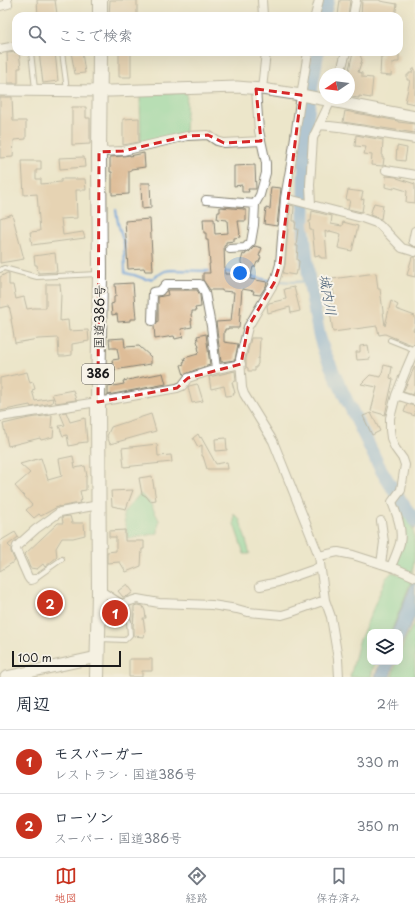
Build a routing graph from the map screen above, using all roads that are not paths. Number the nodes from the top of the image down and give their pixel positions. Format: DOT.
graph roads {
  1 [pos="7,0"];
  2 [pos="100,0"];
  3 [pos="262,0"];
  4 [pos="319,0"];
  5 [pos="356,0"];
  6 [pos="0,6"];
  7 [pos="100,12"];
  8 [pos="263,12"];
  9 [pos="316,12"];
  10 [pos="354,12"];
  11 [pos="12,47"];
  12 [pos="0,49"];
  13 [pos="31,56"];
  14 [pos="63,56"];
  15 [pos="100,56"];
  16 [pos="265,56"];
  17 [pos="307,56"];
  18 [pos="345,56"];
  19 [pos="342,68"];
  20 [pos="259,89"];
  21 [pos="0,90"];
  22 [pos="35,90"];
  23 [pos="67,90"];
  24 [pos="100,91"];
  25 [pos="301,95"];
  26 [pos="319,98"];
  27 [pos="329,104"];
  28 [pos="354,104"];
  29 [pos="415,117"];
  30 [pos="319,125"];
  31 [pos="415,139"];
  32 [pos="261,141"];
  33 [pos="99,152"];
  34 [pos="386,170"];
  35 [pos="415,175"];
  36 [pos="285,198"];
  37 [pos="206,200"];
  38 [pos="255,204"];
  39 [pos="310,204"];
  40 [pos="415,231"];
  41 [pos="415,242"];
  42 [pos="230,249"];
  43 [pos="415,252"];
  44 [pos="0,270"];
  45 [pos="100,274"];
  46 [pos="152,321"];
  47 [pos="390,340"];
  48 [pos="415,350"];
  49 [pos="241,364"];
  50 [pos="216,369"];
  51 [pos="406,370"];
  52 [pos="415,372"];
  53 [pos="396,395"];
  54 [pos="415,401"];
  55 [pos="98,402"];
  56 [pos="0,417"];
  57 [pos="99,505"];
  58 [pos="380,521"];
  59 [pos="319,556"];
  60 [pos="62,559"];
  61 [pos="381,564"];
  62 [pos="320,566"];
  63 [pos="394,568"];
  64 [pos="415,577"];
  65 [pos="34,579"];
  66 [pos="260,586"];
  67 [pos="99,593"];
  68 [pos="325,600"];
  69 [pos="98,618"];
  70 [pos="97,639"];
  71 [pos="97,657"];
  72 [pos="6,677"];
  73 [pos="97,677"];
  74 [pos="339,677"];
  1 -- 6 [label="street"];
  2 -- 7 [label="highway"];
  3 -- 8 [label="street"];
  4 -- 9 [label="street"];
  5 -- 10 [label="street"];
  11 -- 12 [label="street"];
  13 -- 22 [label="lane"];
  14 -- 23 [label="lane"];
  15 -- 24 [label="highway, 国道386号 / 386"];
  16 -- 20 [label="street"];
  17 -- 25 [label="street"];
  18 -- 19 [label="street"];
  20 -- 24 [label="street"];
  20 -- 25 [label="street"];
  20 -- 32 [label="street"];
  21 -- 22 [label="street"];
  22 -- 23 [label="street"];
  23 -- 24 [label="street"];
  24 -- 33 [label="highway, 国道386号 / 386"];
  25 -- 26 [label="street"];
  25 -- 36 [label="street"];
  27 -- 30 [label="street"];
  28 -- 29 [label="street"];
  30 -- 31 [label="street"];
  30 -- 39 [label="street"];
  32 -- 33 [label="street"];
  32 -- 38 [label="street"];
  33 -- 45 [label="highway, 国道386号 / 386"];
  34 -- 35 [label="street"];
  36 -- 39 [label="street"];
  36 -- 49 [label="street"];
  37 -- 38 [label="street"];
  38 -- 42 [label="street"];
  39 -- 43 [label="street"];
  40 -- 41 [label="street"];
  44 -- 45 [label="lane"];
  45 -- 55 [label="highway, 国道386号 / 386"];
  46 -- 50 [label="street"];
  47 -- 48 [label="lane"];
  48 -- 51 [label="street"];
  49 -- 50 [label="street"];
  49 -- 59 [label="street"];
  50 -- 55 [label="street"];
  51 -- 52 [label="street"];
  51 -- 53 [label="street"];
  53 -- 54 [label="street"];
  53 -- 63 [label="street"];
  55 -- 56 [label="street"];
  55 -- 57 [label="highway, 国道386号 / 386"];
  57 -- 65 [label="street"];
  57 -- 67 [label="highway, 国道386号 / 386"];
  58 -- 61 [label="street"];
  59 -- 61 [label="street"];
  59 -- 62 [label="street"];
  60 -- 65 [label="lane"];
  61 -- 63 [label="street"];
  62 -- 66 [label="street"];
  62 -- 68 [label="street"];
  63 -- 64 [label="street"];
  67 -- 68 [label="street"];
  67 -- 69 [label="highway, 国道386号 / 386"];
  68 -- 74 [label="street"];
  69 -- 70 [label="highway, 国道386号 / 386"];
  69 -- 70 [label="lane"];
  70 -- 71 [label="highway, 国道386号 / 386"];
  71 -- 72 [label="street"];
  71 -- 73 [label="highway, 国道386号 / 386"];
}
